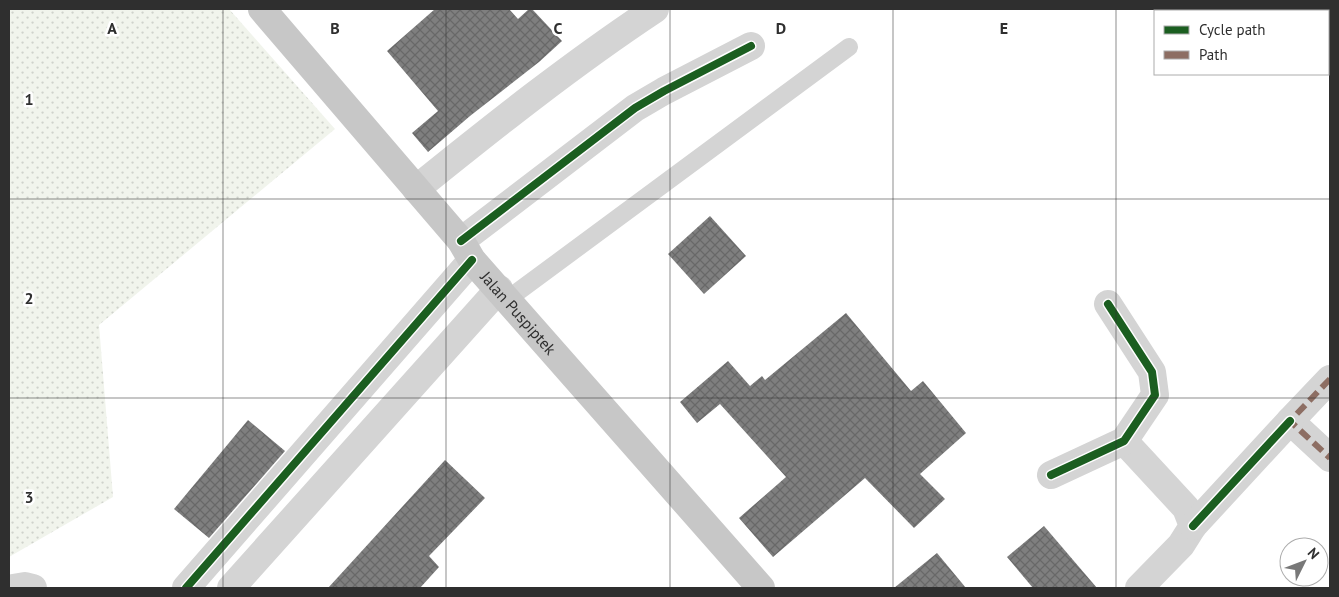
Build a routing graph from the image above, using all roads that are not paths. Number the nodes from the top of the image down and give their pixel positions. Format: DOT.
graph roads {
  1 [pos="262,9"];
  2 [pos="655,9"];
  3 [pos="751,46"];
  4 [pos="849,47"];
  5 [pos="416,189"];
  6 [pos="466,250"];
  7 [pos="503,294"];
  8 [pos="1108,304"];
  9 [pos="1330,379"];
  10 [pos="1290,422"];
  11 [pos="1124,441"];
  12 [pos="1330,458"];
  13 [pos="1051,475"];
  14 [pos="1193,526"];
  15 [pos="228,540"];
  16 [pos="255,561"];
  17 [pos="13,588"];
  18 [pos="33,588"];
  19 [pos="186,588"];
  20 [pos="231,588"];
  21 [pos="760,588"];
  22 [pos="1139,588"];
  1 -- 5 [label="main road, Jalan Puspiptek"];
  2 -- 5 [label="street"];
  3 -- 6 [label="street"];
  4 -- 7 [label="lane"];
  5 -- 6 [label="main road, Jalan Puspiptek"];
  6 -- 7 [label="main road, Jalan Puspiptek"];
  6 -- 15 [label="street"];
  7 -- 16 [label="street"];
  7 -- 21 [label="main road, Jalan Puspiptek"];
  8 -- 11 [label="street"];
  9 -- 10 [label="street"];
  10 -- 12 [label="street"];
  10 -- 14 [label="street"];
  11 -- 13 [label="street"];
  11 -- 14 [label="street"];
  14 -- 22 [label="street"];
  15 -- 16 [label="street"];
  15 -- 19 [label="street"];
  16 -- 20 [label="street"];
  17 -- 18 [label="street"];
}
